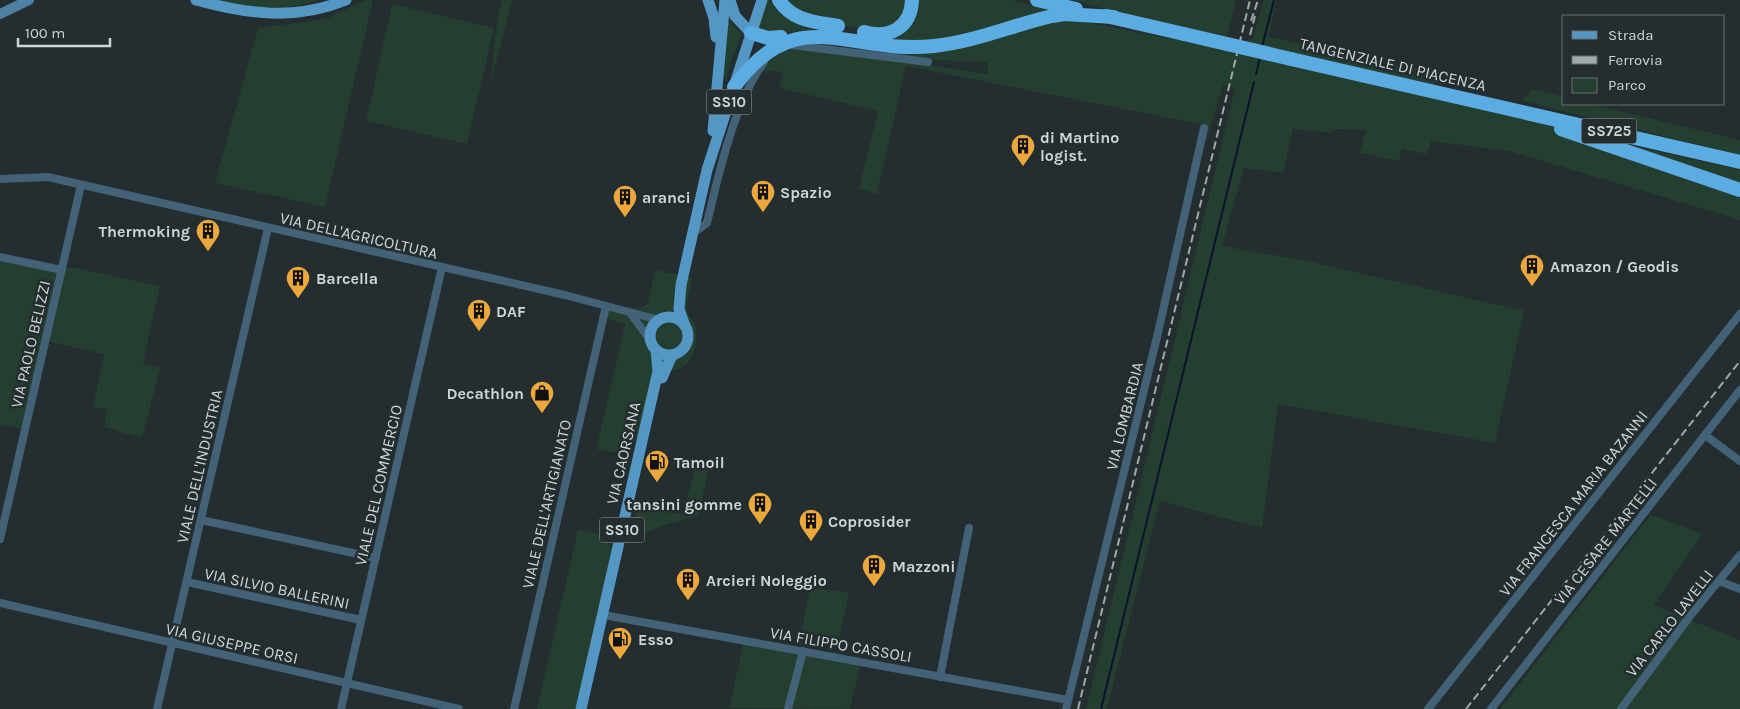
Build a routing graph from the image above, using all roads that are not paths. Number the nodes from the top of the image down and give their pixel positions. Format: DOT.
graph roads {
  1 [pos="15,0"];
  2 [pos="29,0"];
  3 [pos="196,0"];
  4 [pos="346,0"];
  5 [pos="708,0"];
  6 [pos="725,0"];
  7 [pos="730,0"];
  8 [pos="762,0"];
  9 [pos="779,0"];
  10 [pos="912,0"];
  11 [pos="1037,0"];
  12 [pos="1066,0"];
  13 [pos="0,8"];
  14 [pos="0,14"];
  15 [pos="1114,17"];
  16 [pos="751,33"];
  17 [pos="792,35"];
  18 [pos="928,62"];
  19 [pos="718,78"];
  20 [pos="734,87"];
  21 [pos="1477,101"];
  22 [pos="1204,128"];
  23 [pos="1740,162"];
  24 [pos="707,170"];
  25 [pos="0,179"];
  26 [pos="81,185"];
  27 [pos="1740,190"];
  28 [pos="268,228"];
  29 [pos="692,234"];
  30 [pos="0,257"];
  31 [pos="442,267"];
  32 [pos="62,270"];
  33 [pos="681,285"];
  34 [pos="606,306"];
  35 [pos="630,312"];
  36 [pos="1740,314"];
  37 [pos="660,319"];
  38 [pos="685,326"];
  39 [pos="653,345"];
  40 [pos="672,355"];
  41 [pos="1740,390"];
  42 [pos="1705,435"];
  43 [pos="1740,461"];
  44 [pos="201,520"];
  45 [pos="969,528"];
  46 [pos="0,539"];
  47 [pos="1740,555"];
  48 [pos="376,558"];
  49 [pos="1719,581"];
  50 [pos="187,582"];
  51 [pos="1740,590"];
  52 [pos="0,603"];
  53 [pos="609,616"];
  54 [pos="361,620"];
  55 [pos="172,644"];
  56 [pos="803,651"];
  57 [pos="940,676"];
  58 [pos="347,683"];
  59 [pos="1068,700"];
  60 [pos="157,709"];
  61 [pos="341,709"];
  62 [pos="458,709"];
  63 [pos="514,709"];
  64 [pos="581,709"];
  65 [pos="587,709"];
  66 [pos="788,709"];
  67 [pos="1066,709"];
  68 [pos="1428,709"];
  69 [pos="1491,709"];
  70 [pos="1621,709"];
  1 -- 13 [label="main road"];
  2 -- 14 [label="main road"];
  3 -- 4 [label="main road"];
  5 -- 19 [label="main road"];
  6 -- 19 [label="main road, SS10"];
  7 -- 16 [label="main road"];
  8 -- 16 [label="main road, SS10"];
  9 -- 10 [label="highway"];
  11 -- 15 [label="highway, TANGENZIALE DI PIACENZA / SS725"];
  12 -- 15 [label="highway"];
  15 -- 17 [label="highway"];
  15 -- 21 [label="highway, TANGENZIALE DI PIACENZA / SS725, bridge"];
  16 -- 17 [label="highway"];
  16 -- 20 [label="main road, SS10"];
  17 -- 20 [label="highway"];
  18 -- 29 [label="street"];
  19 -- 24 [label="main road, SS10"];
  20 -- 24 [label="main road, SS10"];
  21 -- 23 [label="highway, TANGENZIALE DI PIACENZA / SS725"];
  21 -- 27 [label="highway"];
  22 -- 59 [label="street, VIA LOMBARDIA"];
  24 -- 29 [label="main road, SS10"];
  25 -- 26 [label="street, VIA DELL'AGRICOLTURA"];
  26 -- 28 [label="street, VIA DELL'AGRICOLTURA"];
  26 -- 32 [label="street, VIA PAOLO BELIZZI"];
  28 -- 31 [label="street, VIA DELL'AGRICOLTURA"];
  28 -- 44 [label="street, VIALE DELL'INDUSTRIA"];
  29 -- 33 [label="main road, SS10"];
  30 -- 32 [label="street"];
  31 -- 34 [label="street, VIA DELL'AGRICOLTURA"];
  31 -- 48 [label="street, VIALE DEL COMMERCIO"];
  32 -- 46 [label="street, VIA PAOLO BELIZZI"];
  33 -- 37 [label="main road, SS10"];
  33 -- 38 [label="main road, SS10"];
  34 -- 35 [label="street, VIA DELL'AGRICOLTURA"];
  34 -- 63 [label="street, VIALE DELL'ARTIGIANATO"];
  35 -- 37 [label="street, VIA DELL'AGRICOLTURA"];
  35 -- 39 [label="street"];
  36 -- 68 [label="street, VIA FRANCESCA MARIA BAZANNI"];
  37 -- 38 [label="main road"];
  37 -- 39 [label="main road"];
  38 -- 40 [label="main road"];
  39 -- 40 [label="main road"];
  39 -- 64 [label="main road, VIA CAORSANA / SS10"];
  40 -- 53 [label="main road, VIA CAORSANA / SS10"];
  41 -- 42 [label="street, VIA CESARE MARTELLI"];
  42 -- 43 [label="street"];
  42 -- 69 [label="street, VIA CESARE MARTELLI"];
  44 -- 48 [label="street"];
  44 -- 50 [label="street, VIALE DELL'INDUSTRIA"];
  45 -- 57 [label="street"];
  47 -- 49 [label="street, VIA CARLO LAVELLI"];
  48 -- 54 [label="street, VIALE DEL COMMERCIO"];
  49 -- 51 [label="street"];
  49 -- 70 [label="street, VIA CARLO LAVELLI"];
  50 -- 54 [label="street, VIA SILVIO BALLERINI"];
  50 -- 55 [label="street, VIALE DELL'INDUSTRIA"];
  52 -- 55 [label="street, VIA GIUSEPPE ORSI"];
  53 -- 56 [label="street, VIA FILIPPO CASSOLI"];
  53 -- 65 [label="main road, VIA CAORSANA / SS10"];
  54 -- 58 [label="street, VIALE DEL COMMERCIO"];
  55 -- 58 [label="street, VIA GIUSEPPE ORSI"];
  55 -- 60 [label="street, VIALE DELL'INDUSTRIA"];
  56 -- 57 [label="street, VIA FILIPPO CASSOLI"];
  56 -- 66 [label="street"];
  57 -- 59 [label="street, VIA FILIPPO CASSOLI"];
  58 -- 61 [label="street, VIALE DEL COMMERCIO"];
  58 -- 62 [label="street, VIA GIUSEPPE ORSI"];
  59 -- 67 [label="street, VIA LOMBARDIA"];
}
